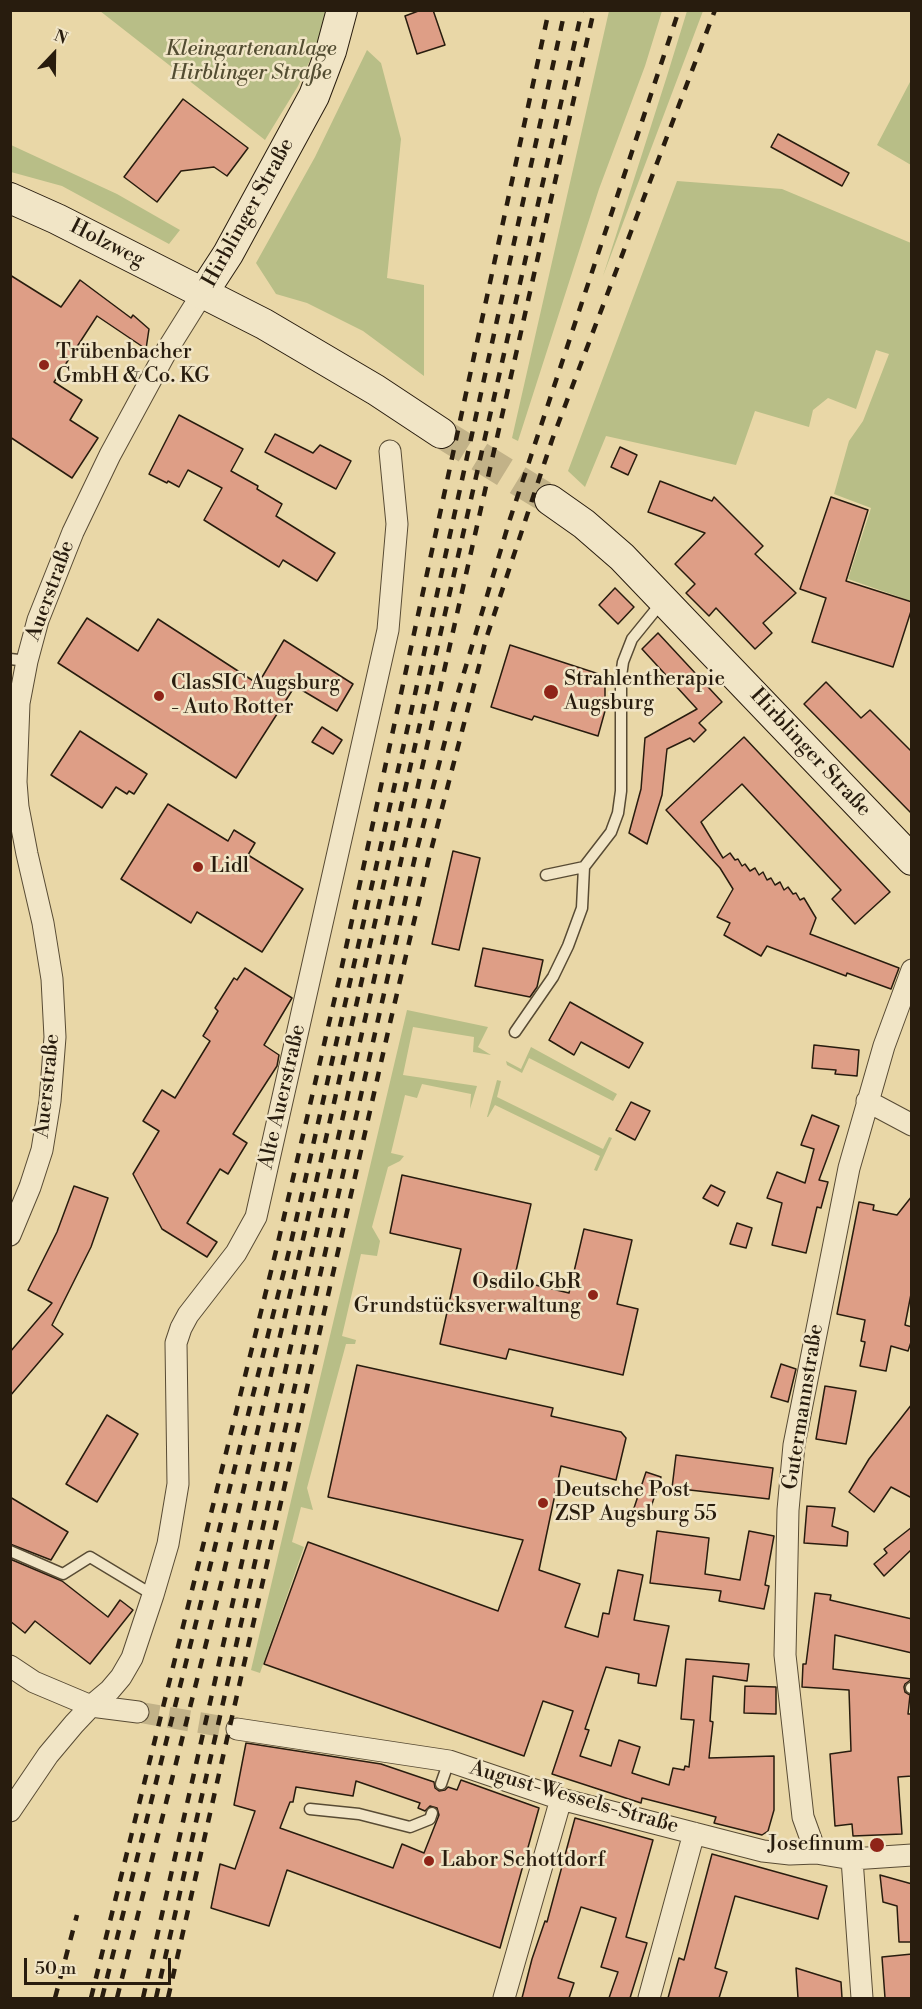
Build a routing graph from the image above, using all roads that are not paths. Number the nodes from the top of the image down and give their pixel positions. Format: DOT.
graph roads {
  1 [pos="342,10"];
  2 [pos="10,198"];
  3 [pos="202,294"];
  4 [pos="441,433"];
  5 [pos="390,452"];
  6 [pos="550,500"];
  7 [pos="664,600"];
  8 [pos="19,660"];
  9 [pos="912,860"];
  10 [pos="584,867"];
  11 [pos="546,875"];
  12 [pos="912,970"];
  13 [pos="515,1032"];
  14 [pos="867,1101"];
  15 [pos="912,1125"];
  16 [pos="10,1235"];
  17 [pos="10,1551"];
  18 [pos="153,1595"];
  19 [pos="10,1666"];
  20 [pos="91,1706"];
  21 [pos="138,1713"];
  22 [pos="237,1729"];
  23 [pos="449,1761"];
  24 [pos="441,1784"];
  25 [pos="561,1799"];
  26 [pos="310,1809"];
  27 [pos="10,1811"];
  28 [pos="432,1814"];
  29 [pos="694,1833"];
  30 [pos="816,1853"];
  31 [pos="912,1855"];
  32 [pos="852,1859"];
  33 [pos="504,1998"];
  34 [pos="649,1998"];
  35 [pos="862,1998"];
  1 -- 3 [label="main road, Hirblinger Straße"];
  2 -- 3 [label="main road, Holzweg"];
  3 -- 4 [label="main road, Hirblinger Straße"];
  3 -- 8 [label="street, Auerstraße"];
  5 -- 18 [label="street, Alte Auerstraße"];
  6 -- 7 [label="main road, Hirblinger Straße"];
  7 -- 9 [label="main road, Hirblinger Straße"];
  7 -- 10 [label="lane"];
  8 -- 16 [label="street, Auerstraße"];
  10 -- 11 [label="lane"];
  10 -- 13 [label="lane"];
  12 -- 14 [label="street, Gutermannstraße"];
  14 -- 15 [label="street"];
  14 -- 30 [label="street, Gutermannstraße"];
  17 -- 18 [label="lane"];
  18 -- 20 [label="street, Alte Auerstraße"];
  19 -- 20 [label="street"];
  20 -- 21 [label="street"];
  20 -- 27 [label="street, Alte Auerstraße"];
  22 -- 23 [label="street, August-Wessels-Straße"];
  23 -- 24 [label="lane"];
  23 -- 25 [label="street, August-Wessels-Straße"];
  25 -- 29 [label="street, August-Wessels-Straße"];
  25 -- 33 [label="street"];
  26 -- 28 [label="lane"];
  29 -- 30 [label="street, August-Wessels-Straße"];
  29 -- 34 [label="street"];
  30 -- 32 [label="street, August-Wessels-Straße"];
  31 -- 32 [label="street, August-Wessels-Straße"];
  32 -- 35 [label="street"];
}
